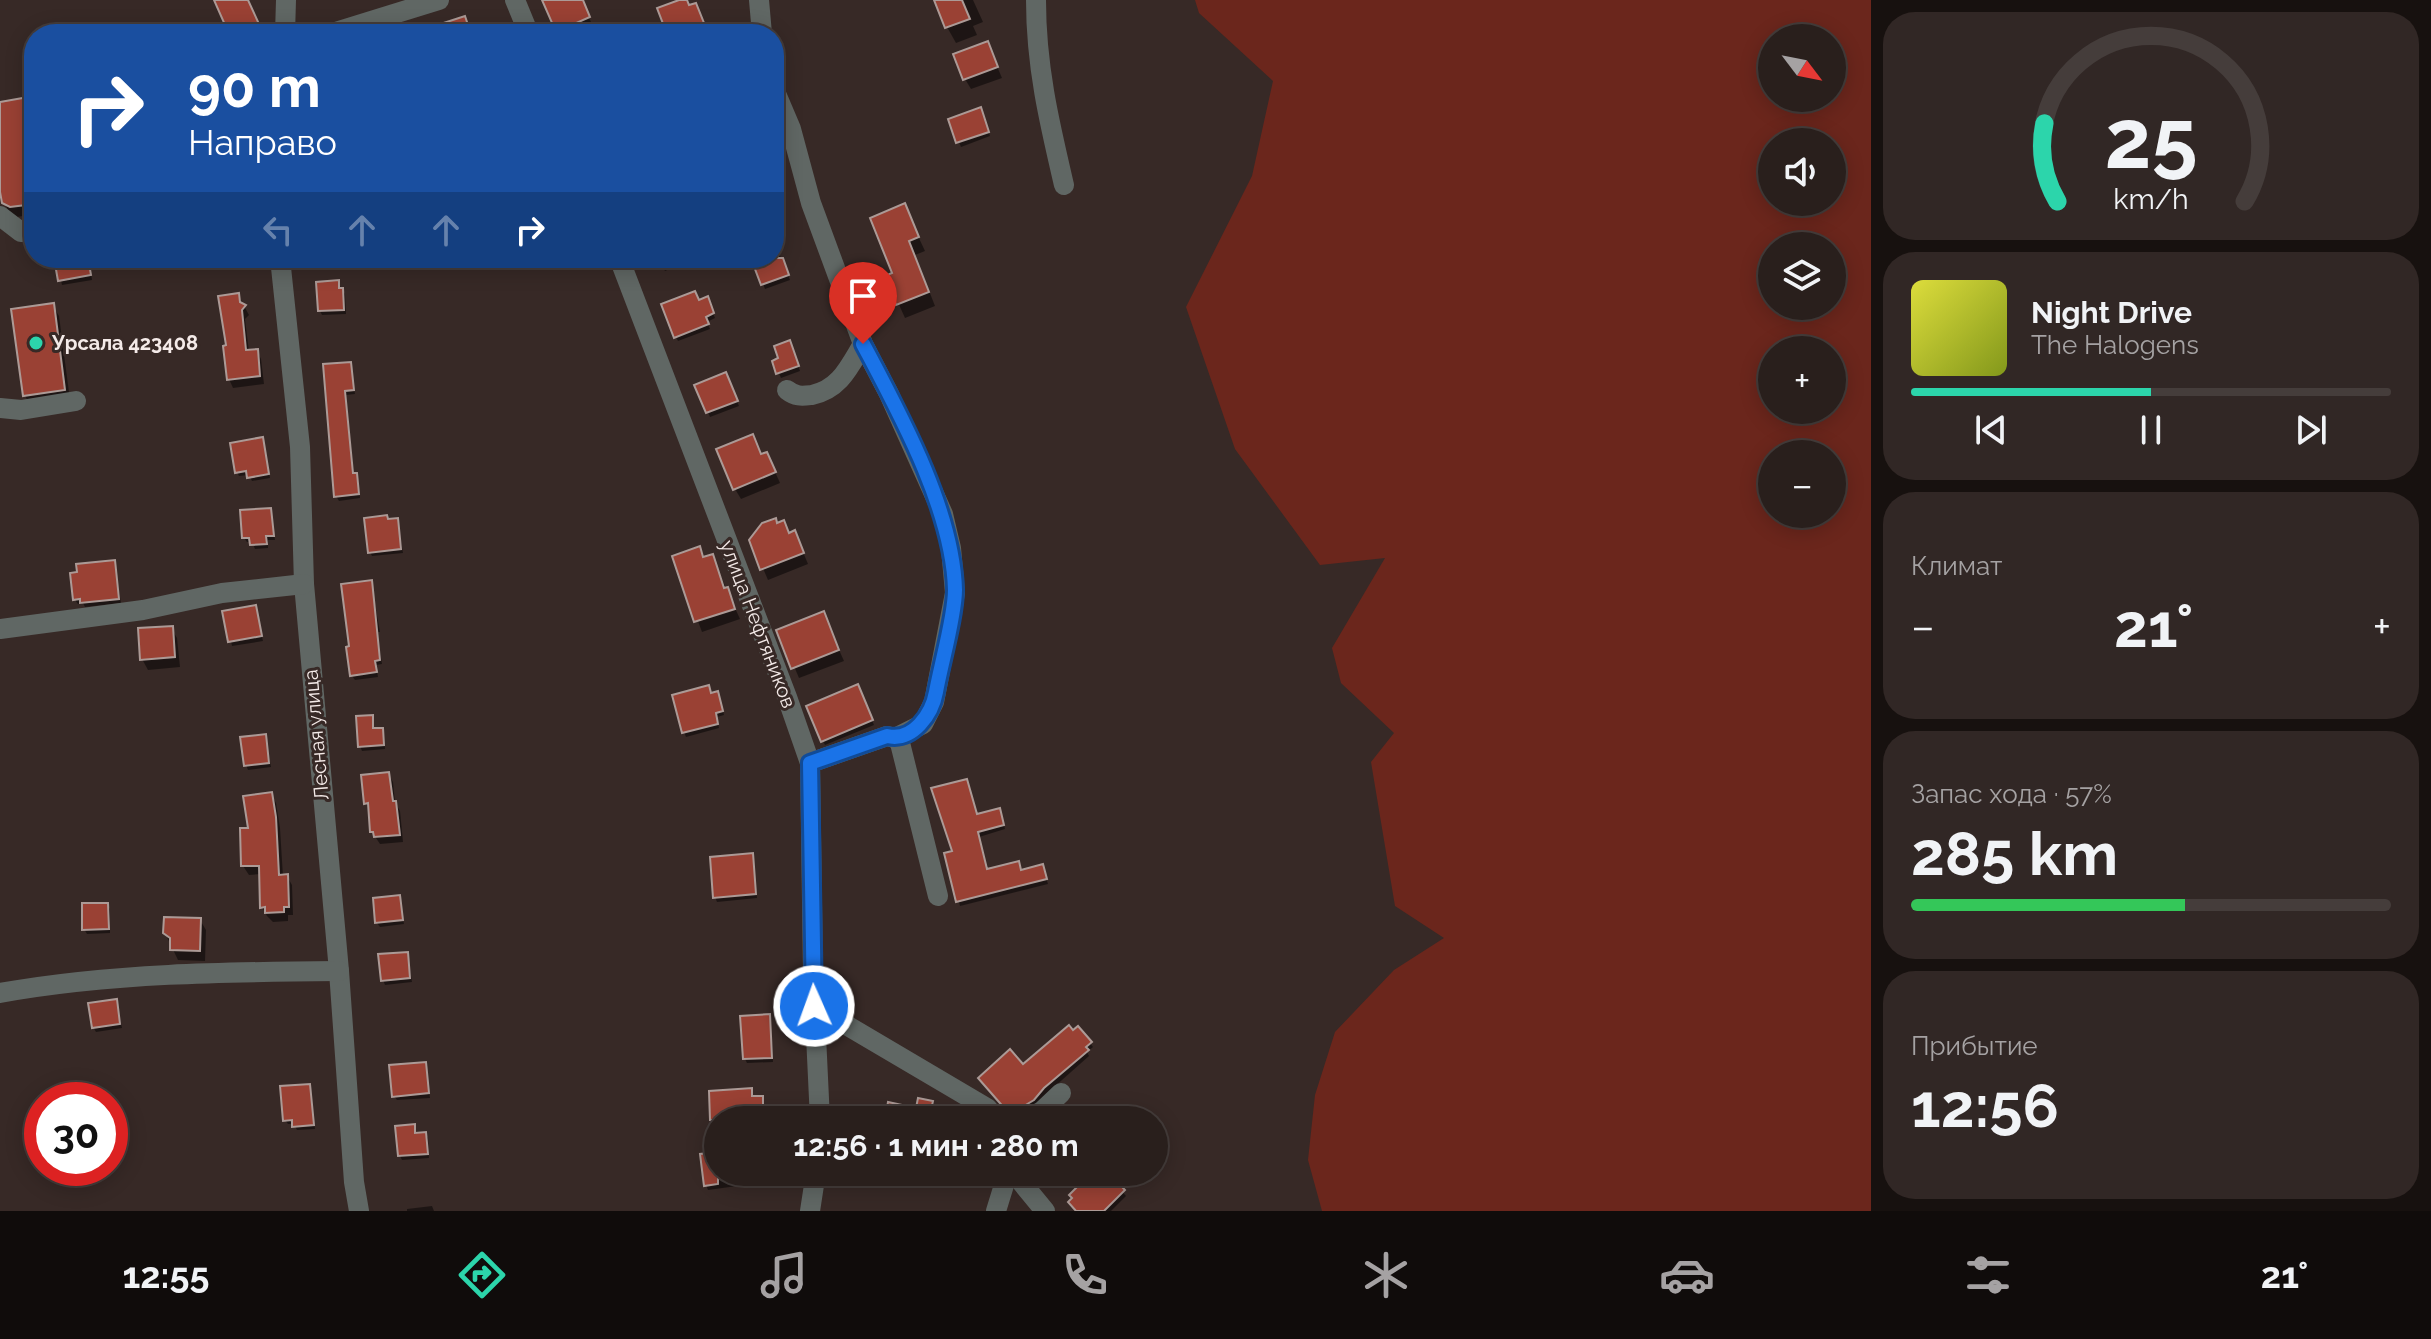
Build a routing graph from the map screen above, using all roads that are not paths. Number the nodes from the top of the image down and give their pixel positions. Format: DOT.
graph roads {
  1 [pos="286,0"];
  2 [pos="439,0"];
  3 [pos="515,0"];
  4 [pos="759,0"];
  5 [pos="1036,0"];
  6 [pos="288,24"];
  7 [pos="361,24"];
  8 [pos="525,24"];
  9 [pos="761,24"];
  10 [pos="784,113"];
  11 [pos="1064,185"];
  12 [pos="0,216"];
  13 [pos="24,232"];
  14 [pos="281,268"];
  15 [pos="623,268"];
  16 [pos="863,344"];
  17 [pos="787,390"];
  18 [pos="76,401"];
  19 [pos="0,408"];
  20 [pos="304,584"];
  21 [pos="0,629"];
  22 [pos="895,738"];
  23 [pos="810,763"];
  24 [pos="938,896"];
  25 [pos="339,971"];
  26 [pos="0,993"];
  27 [pos="814,1006"];
  28 [pos="1061,1093"];
  29 [pos="819,1106"];
  30 [pos="984,1106"];
  31 [pos="1047,1106"];
  32 [pos="814,1186"];
  33 [pos="1005,1186"];
  34 [pos="1023,1186"];
  35 [pos="359,1211"];
  36 [pos="810,1211"];
  37 [pos="996,1211"];
  38 [pos="1045,1211"];
  1 -- 6 [label="street"];
  2 -- 7 [label="street"];
  3 -- 8 [label="street"];
  4 -- 9 [label="street"];
  5 -- 11 [label="street"];
  10 -- 16 [label="street"];
  12 -- 13 [label="street"];
  14 -- 20 [label="street, Лесная улица"];
  15 -- 23 [label="street, улица Нефтяников"];
  16 -- 17 [label="street"];
  16 -- 22 [label="street"];
  18 -- 19 [label="street"];
  20 -- 21 [label="street"];
  20 -- 25 [label="street, Лесная улица"];
  22 -- 23 [label="street"];
  22 -- 24 [label="street"];
  23 -- 27 [label="street, улица Нефтяников"];
  25 -- 26 [label="street"];
  25 -- 35 [label="street, Лесная улица"];
  27 -- 29 [label="street, улица Нефтяников"];
  27 -- 30 [label="street"];
  28 -- 31 [label="street"];
  32 -- 36 [label="street"];
  33 -- 37 [label="street"];
  34 -- 38 [label="street"];
}
